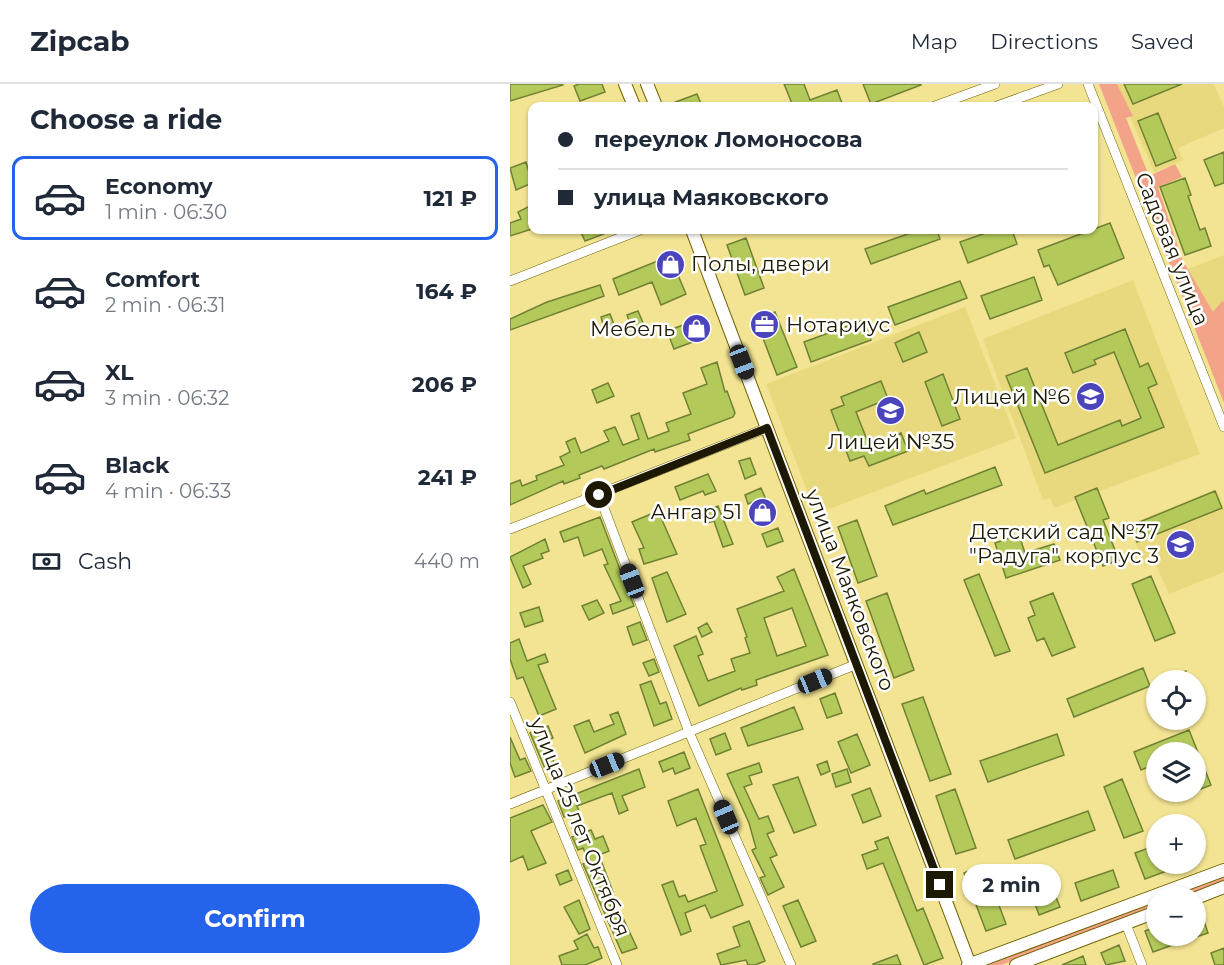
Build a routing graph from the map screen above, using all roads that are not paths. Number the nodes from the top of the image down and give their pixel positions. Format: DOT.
graph roads {
  1 [pos="625,84"];
  2 [pos="647,84"];
  3 [pos="995,84"];
  4 [pos="1058,84"];
  5 [pos="1088,84"];
  6 [pos="632,102"];
  7 [pos="654,102"];
  8 [pos="945,102"];
  9 [pos="1008,102"];
  10 [pos="1095,102"];
  11 [pos="1098,109"];
  12 [pos="629,234"];
  13 [pos="694,234"];
  14 [pos="510,280"];
  15 [pos="1224,427"];
  16 [pos="767,428"];
  17 [pos="599,495"];
  18 [pos="510,529"];
  19 [pos="857,664"];
  20 [pos="510,702"];
  21 [pos="689,732"];
  22 [pos="545,790"];
  23 [pos="510,804"];
  24 [pos="1224,870"];
  25 [pos="1224,887"];
  26 [pos="1206,894"];
  27 [pos="1146,916"];
  28 [pos="1126,924"];
  29 [pos="616,965"];
  30 [pos="791,965"];
  31 [pos="969,965"];
  32 [pos="1016,965"];
  33 [pos="1142,965"];
  1 -- 6 [label="main road"];
  2 -- 7 [label="main road"];
  3 -- 8 [label="street"];
  4 -- 9 [label="street"];
  5 -- 10 [label="street, Садовая улица"];
  11 -- 15 [label="street, Садовая улица"];
  12 -- 14 [label="street"];
  13 -- 16 [label="main road, улица Маяковского"];
  16 -- 17 [label="street"];
  16 -- 19 [label="main road, улица Маяковского"];
  17 -- 18 [label="street"];
  17 -- 21 [label="street"];
  19 -- 21 [label="street"];
  19 -- 31 [label="main road, улица Маяковского"];
  20 -- 22 [label="street, улица 25 лет Октября"];
  21 -- 22 [label="street"];
  21 -- 30 [label="street"];
  22 -- 23 [label="street"];
  22 -- 29 [label="street, улица 25 лет Октября"];
  24 -- 31 [label="main road"];
  25 -- 26 [label="main road"];
  27 -- 28 [label="main road"];
  28 -- 32 [label="main road"];
  28 -- 33 [label="street"];
}
